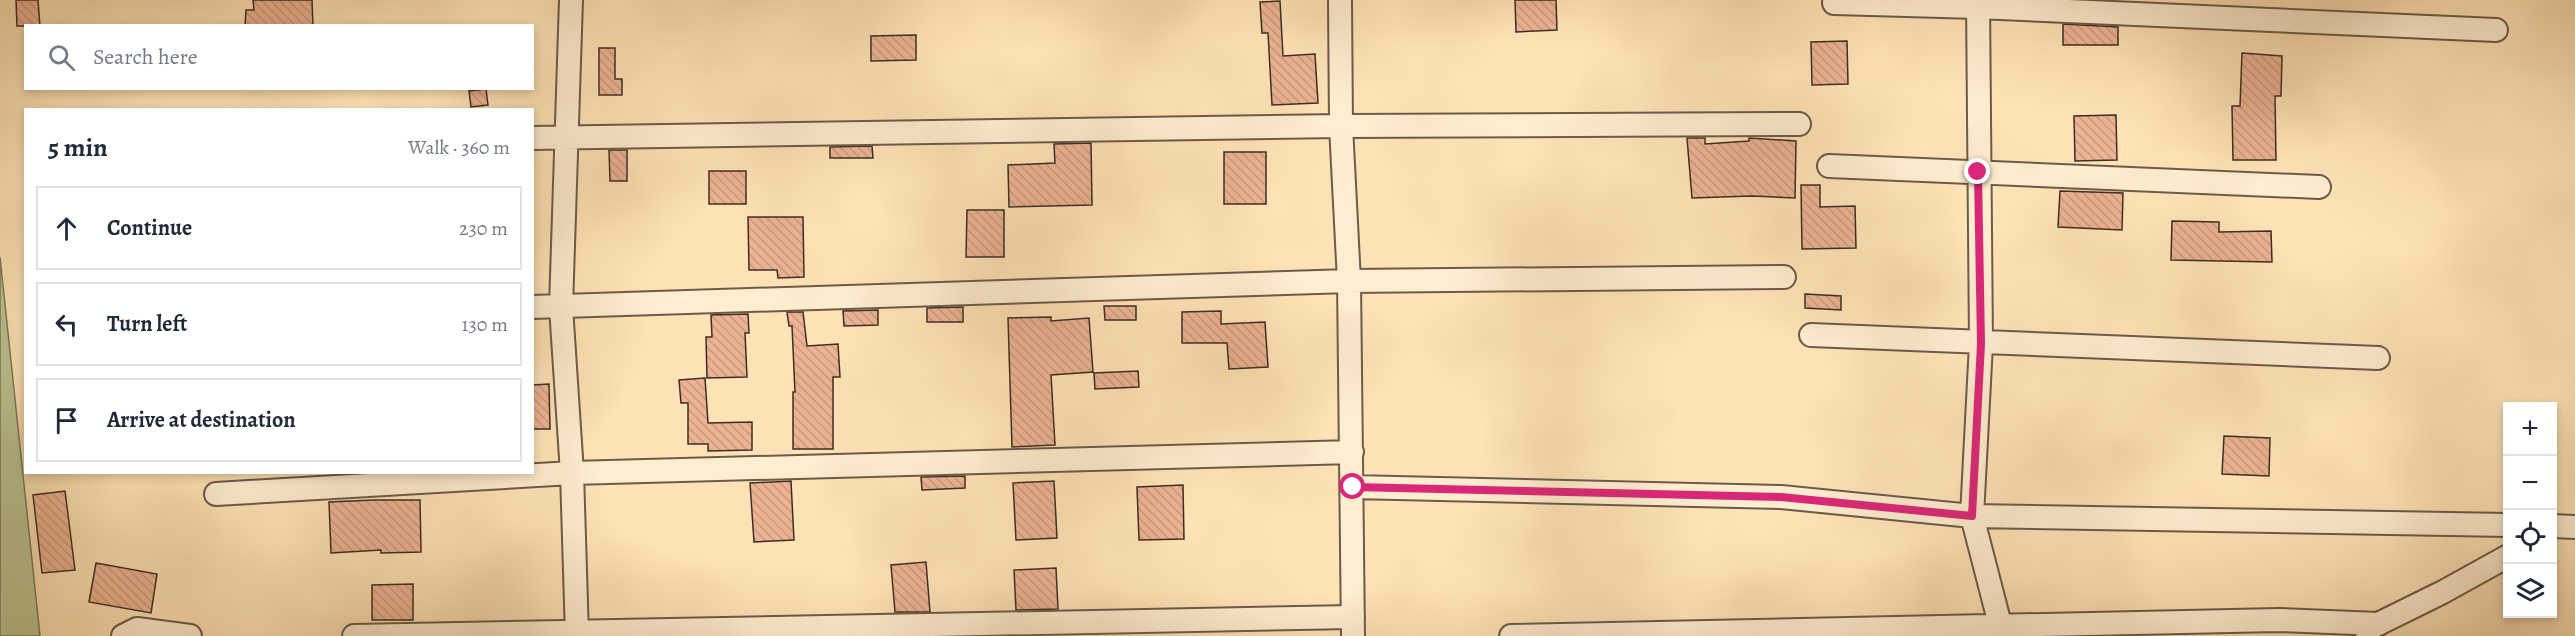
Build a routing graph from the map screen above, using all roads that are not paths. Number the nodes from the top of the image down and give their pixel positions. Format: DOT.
graph roads {
  1 [pos="571,0"];
  2 [pos="1340,0"];
  3 [pos="1834,3"];
  4 [pos="1978,4"];
  5 [pos="2496,30"];
  6 [pos="1799,124"];
  7 [pos="1341,126"];
  8 [pos="534,138"];
  9 [pos="566,138"];
  10 [pos="1829,166"];
  11 [pos="1978,172"];
  12 [pos="2319,188"];
  13 [pos="1784,277"];
  14 [pos="1349,280"];
  15 [pos="534,307"];
  16 [pos="561,307"];
  17 [pos="1811,335"];
  18 [pos="1981,344"];
  19 [pos="2378,358"];
  20 [pos="1352,452"];
  21 [pos="572,473"];
  22 [pos="1353,487"];
  23 [pos="216,494"];
  24 [pos="1972,516"];
  25 [pos="2503,525"];
  26 [pos="2503,559"];
  27 [pos="2379,624"];
  28 [pos="1353,626"];
  29 [pos="2007,633"];
  30 [pos="576,634"];
  31 [pos="123,636"];
  32 [pos="190,636"];
  33 [pos="354,636"];
  34 [pos="1511,636"];
  35 [pos="2355,636"];
  1 -- 9 [label="street"];
  2 -- 7 [label="street"];
  3 -- 4 [label="street"];
  4 -- 5 [label="street"];
  4 -- 11 [label="street"];
  6 -- 7 [label="street"];
  7 -- 9 [label="street"];
  7 -- 14 [label="street"];
  8 -- 9 [label="street"];
  9 -- 16 [label="street"];
  10 -- 11 [label="street"];
  11 -- 12 [label="street"];
  11 -- 18 [label="street"];
  13 -- 14 [label="street"];
  14 -- 16 [label="street"];
  14 -- 20 [label="street"];
  15 -- 16 [label="street"];
  16 -- 21 [label="street"];
  17 -- 18 [label="street"];
  18 -- 19 [label="street"];
  18 -- 24 [label="street"];
  20 -- 21 [label="street"];
  20 -- 22 [label="street"];
  21 -- 23 [label="street"];
  21 -- 30 [label="street"];
  22 -- 24 [label="street"];
  22 -- 28 [label="street"];
  24 -- 25 [label="street"];
  24 -- 29 [label="street"];
  26 -- 27 [label="street"];
  27 -- 29 [label="street"];
  27 -- 35 [label="street"];
  28 -- 30 [label="street"];
  29 -- 34 [label="street"];
  30 -- 33 [label="street"];
  31 -- 32 [label="street"];
}
